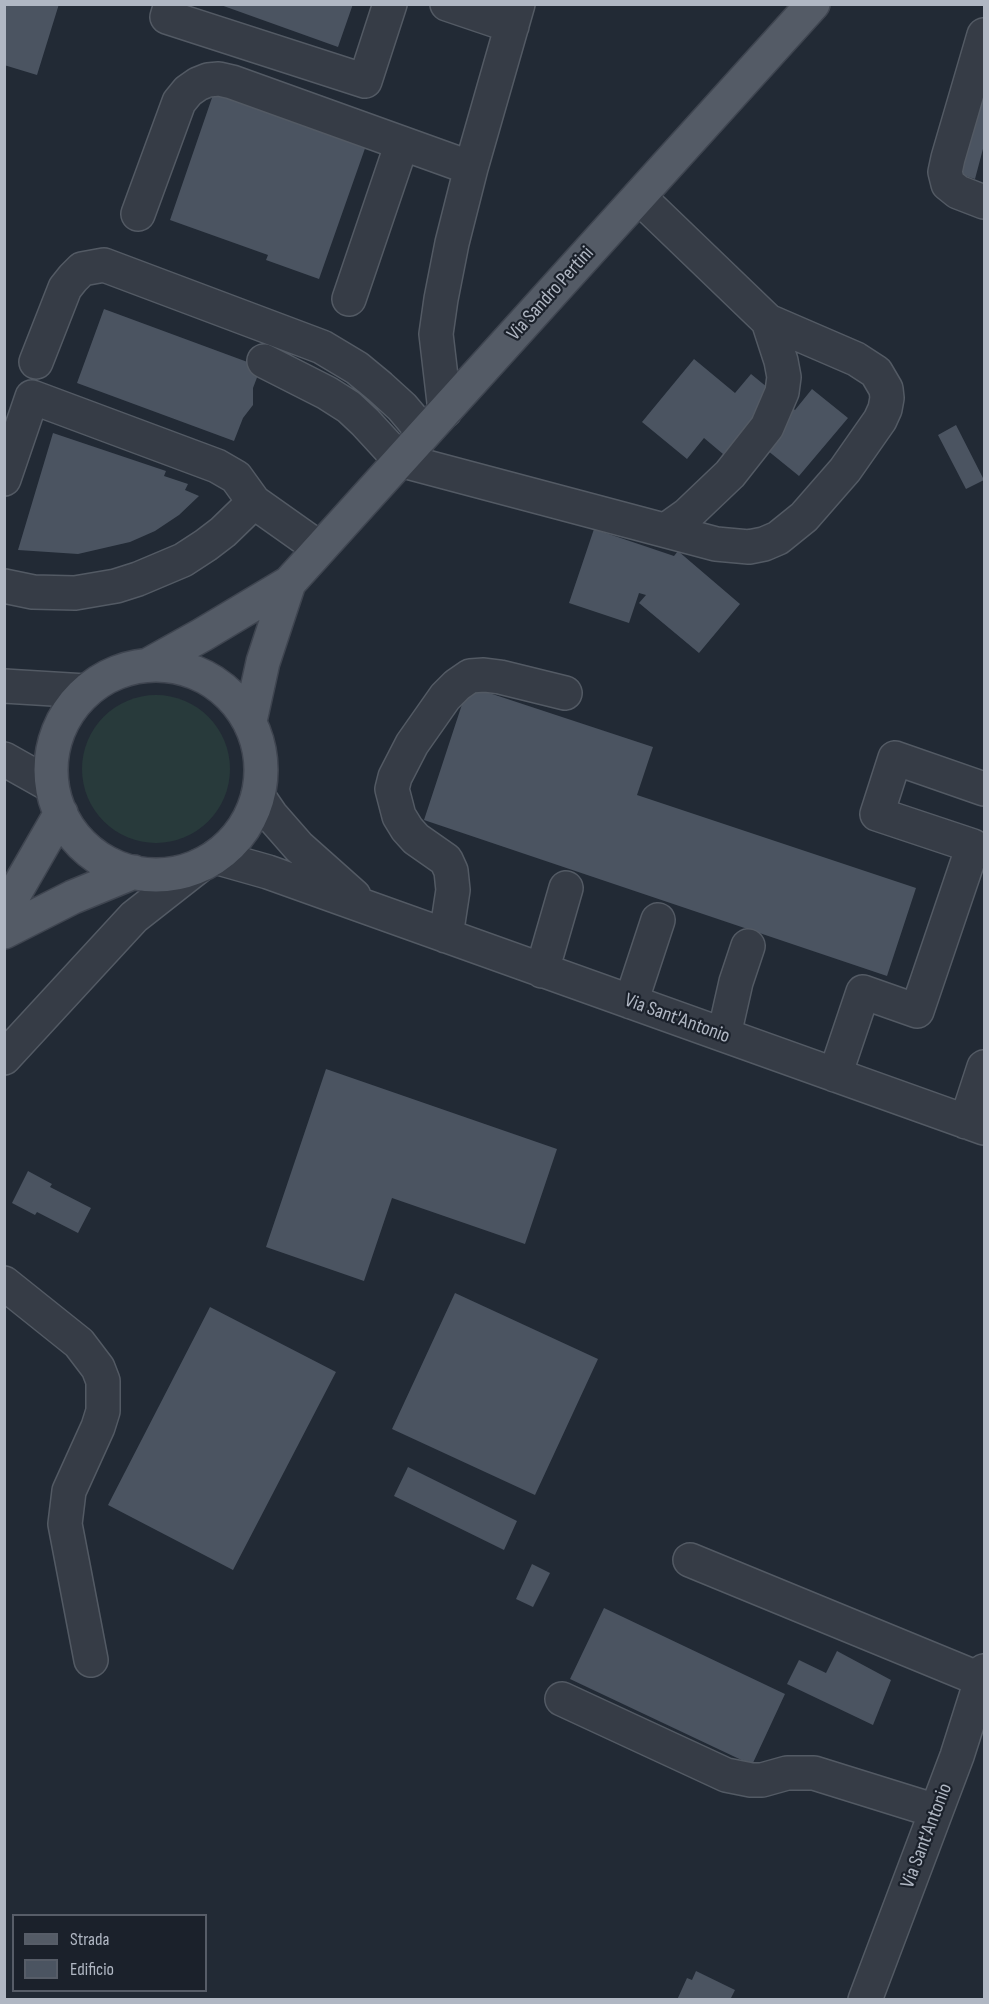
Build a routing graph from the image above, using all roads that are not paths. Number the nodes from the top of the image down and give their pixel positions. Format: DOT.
graph roads {
  1 [pos="171,4"];
  2 [pos="390,4"];
  3 [pos="447,4"];
  4 [pos="813,4"];
  5 [pos="515,15"];
  6 [pos="984,35"];
  7 [pos="402,143"];
  8 [pos="471,168"];
  9 [pos="639,197"];
  10 [pos="984,202"];
  11 [pos="138,214"];
  12 [pos="349,298"];
  13 [pos="768,321"];
  14 [pos="264,360"];
  15 [pos="36,362"];
  16 [pos="434,422"];
  17 [pos="400,460"];
  18 [pos="4,479"];
  19 [pos="254,502"];
  20 [pos="666,530"];
  21 [pos="319,548"];
  22 [pos="289,582"];
  23 [pos="4,586"];
  24 [pos="150,664"];
  25 [pos="4,686"];
  26 [pos="86,691"];
  27 [pos="565,693"];
  28 [pos="250,721"];
  29 [pos="4,759"];
  30 [pos="984,789"];
  31 [pos="258,796"];
  32 [pos="57,800"];
  33 [pos="207,862"];
  34 [pos="134,872"];
  35 [pos="566,888"];
  36 [pos="369,909"];
  37 [pos="4,912"];
  38 [pos="658,920"];
  39 [pos="4,932"];
  40 [pos="446,936"];
  41 [pos="748,946"];
  42 [pos="542,971"];
  43 [pos="631,1002"];
  44 [pos="724,1035"];
  45 [pos="4,1058"];
  46 [pos="984,1067"];
  47 [pos="835,1075"];
  48 [pos="975,1125"];
  49 [pos="4,1283"];
  50 [pos="690,1560"];
  51 [pos="90,1660"];
  52 [pos="983,1676"];
  53 [pos="562,1699"];
  54 [pos="936,1811"];
  55 [pos="865,2000"];
  1 -- 2 [label="street"];
  3 -- 5 [label="street"];
  4 -- 9 [label="main road, Via Sandro Pertini"];
  5 -- 8 [label="street"];
  6 -- 10 [label="street"];
  7 -- 8 [label="street"];
  7 -- 11 [label="street"];
  7 -- 12 [label="street"];
  8 -- 16 [label="street"];
  9 -- 13 [label="street"];
  9 -- 16 [label="main road, Via Sandro Pertini"];
  13 -- 20 [label="street"];
  13 -- 20 [label="street"];
  14 -- 17 [label="street"];
  15 -- 16 [label="street"];
  16 -- 17 [label="main road, Via Sandro Pertini"];
  17 -- 20 [label="street"];
  17 -- 21 [label="main road, Via Sandro Pertini"];
  18 -- 19 [label="street"];
  19 -- 21 [label="street"];
  19 -- 23 [label="street"];
  21 -- 22 [label="main road, Via Sandro Pertini"];
  22 -- 24 [label="main road, Via Sandro Pertini"];
  22 -- 28 [label="main road, Via Sandro Pertini"];
  24 -- 26 [label="main road"];
  24 -- 28 [label="main road"];
  25 -- 26 [label="street"];
  26 -- 32 [label="main road"];
  27 -- 40 [label="street"];
  28 -- 31 [label="main road"];
  29 -- 32 [label="street"];
  30 -- 47 [label="street"];
  31 -- 33 [label="main road"];
  31 -- 36 [label="street, Via Sant'Antonio"];
  32 -- 34 [label="main road"];
  32 -- 37 [label="main road"];
  33 -- 34 [label="main road"];
  33 -- 36 [label="street, Via Sant'Antonio"];
  33 -- 45 [label="street"];
  34 -- 39 [label="main road"];
  35 -- 42 [label="street"];
  36 -- 40 [label="street, Via Sant'Antonio"];
  38 -- 43 [label="street"];
  40 -- 42 [label="street, Via Sant'Antonio"];
  41 -- 44 [label="street"];
  42 -- 43 [label="street, Via Sant'Antonio"];
  43 -- 44 [label="street, Via Sant'Antonio"];
  44 -- 47 [label="street, Via Sant'Antonio"];
  46 -- 48 [label="street"];
  47 -- 48 [label="street, Via Sant'Antonio"];
  49 -- 51 [label="street"];
  50 -- 52 [label="street"];
  52 -- 54 [label="street, Via Sant'Antonio"];
  53 -- 54 [label="street"];
  54 -- 55 [label="street, Via Sant'Antonio"];
}
